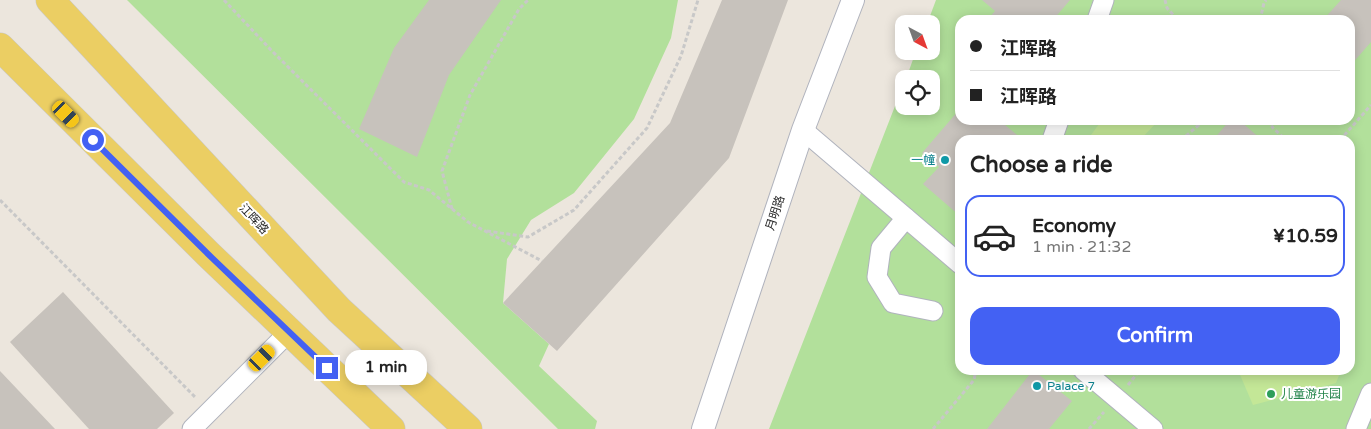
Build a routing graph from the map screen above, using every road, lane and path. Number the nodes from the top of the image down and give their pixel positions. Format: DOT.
graph roads {
  1 [pos="50,0"];
  2 [pos="224,0"];
  3 [pos="528,0"];
  4 [pos="698,0"];
  5 [pos="853,0"];
  6 [pos="1104,0"];
  7 [pos="1165,0"];
  8 [pos="1263,1"];
  9 [pos="1099,15"];
  10 [pos="1173,15"];
  11 [pos="1261,15"];
  12 [pos="0,47"];
  13 [pos="1371,105"];
  14 [pos="1355,123"];
  15 [pos="1199,125"];
  16 [pos="1272,125"];
  17 [pos="1353,125"];
  18 [pos="803,130"];
  19 [pos="1188,135"];
  20 [pos="1281,135"];
  21 [pos="1344,135"];
  22 [pos="0,200"];
  23 [pos="452,209"];
  24 [pos="906,218"];
  25 [pos="484,231"];
  26 [pos="955,260"];
  27 [pos="542,262"];
  28 [pos="933,311"];
  29 [pos="289,332"];
  30 [pos="975,375"];
  31 [pos="1089,375"];
  32 [pos="1371,393"];
  33 [pos="209,411"];
  34 [pos="192,429"];
  35 [pos="391,429"];
  36 [pos="468,429"];
  37 [pos="703,429"];
  38 [pos="933,429"];
  39 [pos="1152,429"];
  40 [pos="1356,429"];
  1 -- 36 [label="main road, 江晖路"];
  2 -- 23 [label="path"];
  3 -- 23 [label="path"];
  4 -- 25 [label="path"];
  5 -- 18 [label="street, 月明路"];
  6 -- 9 [label="street"];
  7 -- 10 [label="path"];
  8 -- 11 [label="path"];
  12 -- 29 [label="main road"];
  13 -- 14 [label="path"];
  15 -- 19 [label="path"];
  16 -- 20 [label="path"];
  17 -- 21 [label="path"];
  18 -- 24 [label="street"];
  18 -- 37 [label="street, 月明路"];
  22 -- 33 [label="path"];
  23 -- 25 [label="path"];
  24 -- 26 [label="street"];
  24 -- 28 [label="street"];
  25 -- 27 [label="path"];
  29 -- 33 [label="street"];
  29 -- 35 [label="main road"];
  30 -- 38 [label="path"];
  31 -- 39 [label="street"];
  32 -- 40 [label="street"];
  33 -- 34 [label="street"];
}
